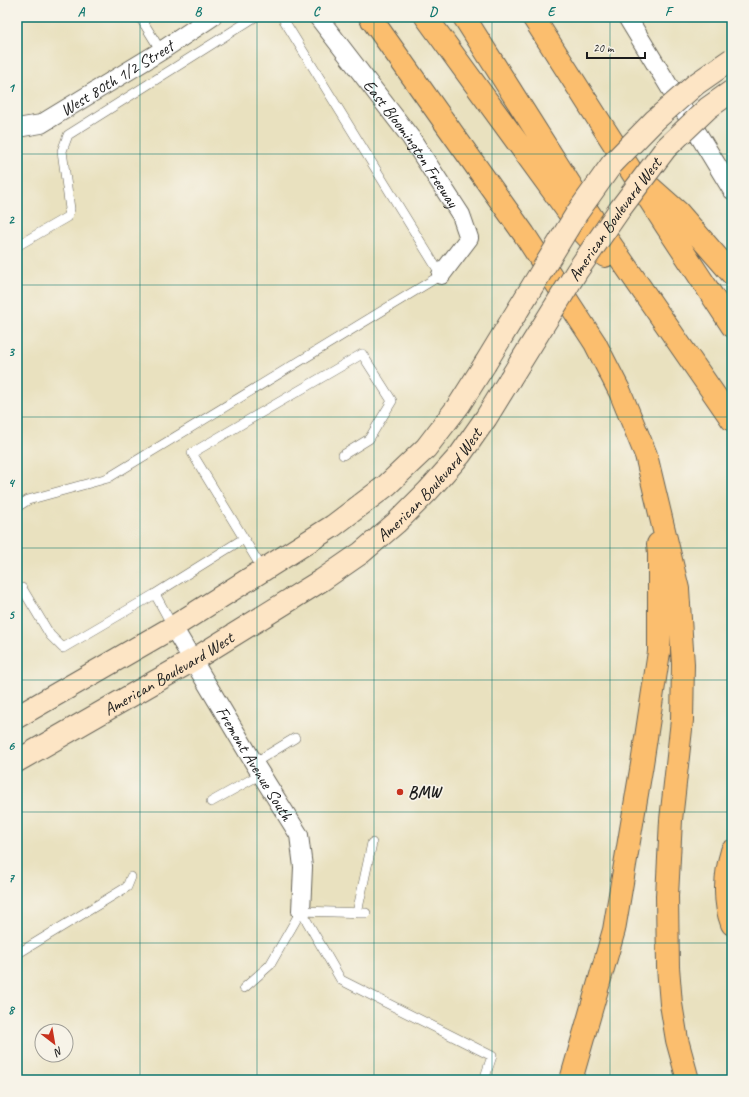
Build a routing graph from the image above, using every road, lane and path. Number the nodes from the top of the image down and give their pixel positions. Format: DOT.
graph roads {
  1 [pos="140,17"];
  2 [pos="212,17"];
  3 [pos="255,17"];
  4 [pos="282,17"];
  5 [pos="318,17"];
  6 [pos="370,17"];
  7 [pos="426,17"];
  8 [pos="464,17"];
  9 [pos="533,17"];
  10 [pos="627,17"];
  11 [pos="161,51"];
  12 [pos="732,59"];
  13 [pos="732,91"];
  14 [pos="17,128"];
  15 [pos="631,171"];
  16 [pos="732,190"];
  17 [pos="17,246"];
  18 [pos="732,274"];
  19 [pos="441,275"];
  20 [pos="732,326"];
  21 [pos="669,329"];
  22 [pos="732,420"];
  23 [pos="342,455"];
  24 [pos="646,455"];
  25 [pos="17,507"];
  26 [pos="243,538"];
  27 [pos="263,570"];
  28 [pos="22,588"];
  29 [pos="155,594"];
  30 [pos="173,627"];
  31 [pos="193,660"];
  32 [pos="17,717"];
  33 [pos="295,738"];
  34 [pos="17,761"];
  35 [pos="257,769"];
  36 [pos="211,802"];
  37 [pos="372,843"];
  38 [pos="732,851"];
  39 [pos="131,877"];
  40 [pos="301,911"];
  41 [pos="732,924"];
  42 [pos="17,954"];
  43 [pos="244,988"];
  44 [pos="484,1080"];
  45 [pos="571,1080"];
  46 [pos="688,1080"];
  1 -- 11 [label="lane"];
  2 -- 11 [label="street, West 80th 1/2 Street"];
  3 -- 17 [label="lane"];
  4 -- 19 [label="lane"];
  5 -- 19 [label="street, East Bloomington Freeway"];
  6 -- 24 [label="highway"];
  7 -- 21 [label="highway"];
  8 -- 21 [label="highway"];
  9 -- 15 [label="highway"];
  10 -- 16 [label="street"];
  11 -- 14 [label="street, West 80th 1/2 Street"];
  12 -- 27 [label="main road, American Boulevard West, bridge"];
  13 -- 31 [label="main road, American Boulevard West, bridge"];
  15 -- 18 [label="highway"];
  15 -- 20 [label="highway"];
  19 -- 25 [label="lane"];
  21 -- 22 [label="highway"];
  23 -- 26 [label="lane"];
  24 -- 45 [label="highway"];
  24 -- 46 [label="highway"];
  26 -- 27 [label="lane"];
  26 -- 29 [label="lane"];
  27 -- 30 [label="main road, American Boulevard West"];
  28 -- 29 [label="lane"];
  29 -- 30 [label="lane"];
  30 -- 31 [label="street, Fremont Avenue South"];
  30 -- 32 [label="main road, American Boulevard West"];
  31 -- 34 [label="main road, American Boulevard West"];
  31 -- 35 [label="street, Fremont Avenue South"];
  33 -- 35 [label="lane"];
  35 -- 36 [label="lane"];
  35 -- 40 [label="street, Fremont Avenue South"];
  37 -- 40 [label="lane"];
  38 -- 41 [label="highway"];
  39 -- 42 [label="lane"];
  40 -- 43 [label="lane"];
  40 -- 44 [label="lane"];
}
